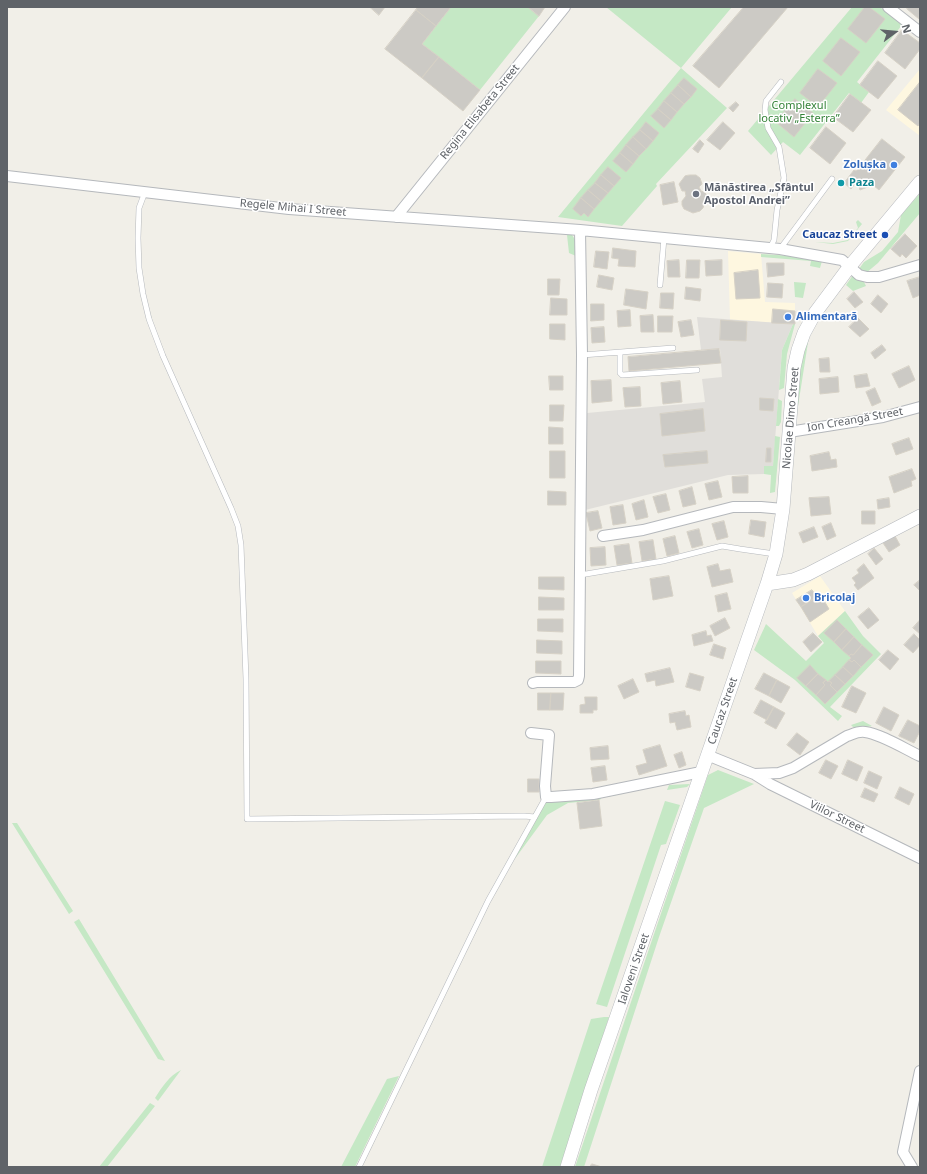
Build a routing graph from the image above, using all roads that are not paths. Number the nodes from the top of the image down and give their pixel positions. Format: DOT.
graph roads {
  1 [pos="565,7"];
  2 [pos="892,8"];
  3 [pos="920,32"];
  4 [pos="781,82"];
  5 [pos="7,176"];
  6 [pos="832,179"];
  7 [pos="920,182"];
  8 [pos="145,192"];
  9 [pos="396,217"];
  10 [pos="580,230"];
  11 [pos="664,238"];
  12 [pos="775,249"];
  13 [pos="920,265"];
  14 [pos="850,266"];
  15 [pos="660,285"];
  16 [pos="673,348"];
  17 [pos="620,353"];
  18 [pos="582,355"];
  19 [pos="696,370"];
  20 [pos="920,407"];
  21 [pos="789,432"];
  22 [pos="783,509"];
  23 [pos="920,516"];
  24 [pos="603,536"];
  25 [pos="776,554"];
  26 [pos="580,574"];
  27 [pos="767,584"];
  28 [pos="533,683"];
  29 [pos="531,733"];
  30 [pos="707,755"];
  31 [pos="920,756"];
  32 [pos="701,772"];
  33 [pos="754,774"];
  34 [pos="546,797"];
  35 [pos="535,817"];
  36 [pos="920,858"];
  37 [pos="920,1072"];
  38 [pos="359,1167"];
  39 [pos="567,1167"];
  40 [pos="912,1167"];
  1 -- 9 [label="street, Regina Elisabeta Street"];
  2 -- 3 [label="street"];
  4 -- 12 [label="lane"];
  5 -- 8 [label="street, Regele Mihai I Street"];
  6 -- 12 [label="lane"];
  7 -- 14 [label="street, Nicolae Dimo Street"];
  8 -- 9 [label="street, Regele Mihai I Street"];
  8 -- 35 [label="lane"];
  9 -- 10 [label="street, Regele Mihai I Street"];
  10 -- 11 [label="street"];
  10 -- 18 [label="street"];
  11 -- 12 [label="street"];
  11 -- 15 [label="lane"];
  12 -- 14 [label="street"];
  13 -- 14 [label="street"];
  14 -- 21 [label="street, Nicolae Dimo Street"];
  16 -- 17 [label="lane"];
  17 -- 18 [label="lane"];
  17 -- 19 [label="lane"];
  18 -- 26 [label="street"];
  20 -- 21 [label="street, Ion Creangă Street"];
  21 -- 22 [label="street, Nicolae Dimo Street"];
  22 -- 24 [label="street"];
  22 -- 25 [label="street, Nicolae Dimo Street"];
  23 -- 27 [label="street"];
  25 -- 26 [label="lane"];
  25 -- 27 [label="street, Nicolae Dimo Street"];
  26 -- 28 [label="street"];
  27 -- 30 [label="street, Caucaz Street"];
  29 -- 34 [label="street"];
  30 -- 32 [label="street, Caucaz Street"];
  30 -- 33 [label="street"];
  31 -- 33 [label="street"];
  32 -- 34 [label="street"];
  32 -- 39 [label="street, Ialoveni Street"];
  33 -- 36 [label="street, Viilor Street"];
  34 -- 35 [label="lane"];
  35 -- 38 [label="lane"];
  37 -- 40 [label="street"];
}
